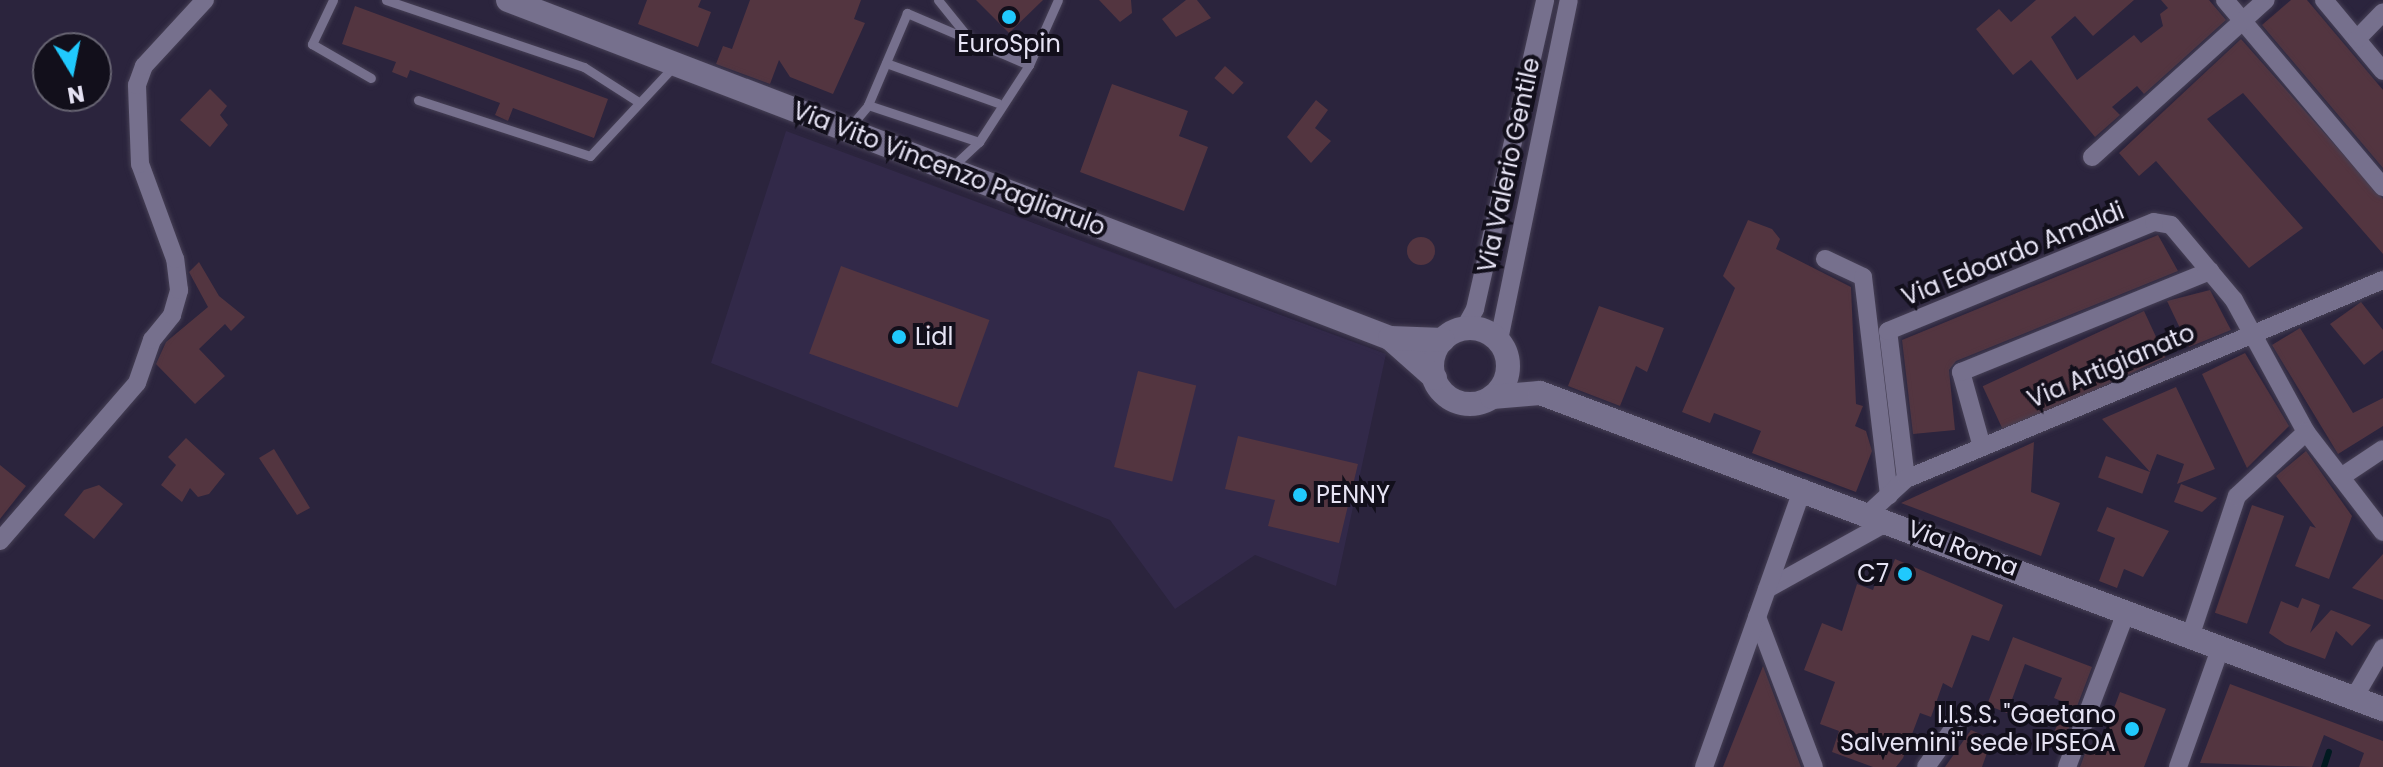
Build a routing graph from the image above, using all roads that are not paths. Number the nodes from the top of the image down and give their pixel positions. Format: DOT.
graph roads {
  1 [pos="205,0"];
  2 [pos="333,0"];
  3 [pos="386,0"];
  4 [pos="508,0"];
  5 [pos="912,0"];
  6 [pos="938,0"];
  7 [pos="1058,0"];
  8 [pos="1545,0"];
  9 [pos="1569,0"];
  10 [pos="2225,0"];
  11 [pos="2266,0"];
  12 [pos="2324,0"];
  13 [pos="2383,12"];
  14 [pos="907,13"];
  15 [pos="2242,21"];
  16 [pos="2357,39"];
  17 [pos="970,40"];
  18 [pos="886,63"];
  19 [pos="675,64"];
  20 [pos="1029,65"];
  21 [pos="2383,71"];
  22 [pos="371,78"];
  23 [pos="418,100"];
  24 [pos="637,101"];
  25 [pos="998,103"];
  26 [pos="868,105"];
  27 [pos="848,130"];
  28 [pos="979,142"];
  29 [pos="2092,157"];
  30 [pos="949,169"];
  31 [pos="2383,187"];
  32 [pos="1825,259"];
  33 [pos="2210,271"];
  34 [pos="2383,280"];
  35 [pos="2250,333"];
  36 [pos="1453,334"];
  37 [pos="1390,338"];
  38 [pos="1499,340"];
  39 [pos="1508,364"];
  40 [pos="1435,378"];
  41 [pos="1540,393"];
  42 [pos="1492,397"];
  43 [pos="2306,432"];
  44 [pos="1982,447"];
  45 [pos="2383,449"];
  46 [pos="2341,477"];
  47 [pos="1906,479"];
  48 [pos="1803,488"];
  49 [pos="1889,495"];
  50 [pos="1879,517"];
  51 [pos="2383,532"];
  52 [pos="0,541"];
  53 [pos="1767,589"];
  54 [pos="2127,610"];
  55 [pos="1757,617"];
  56 [pos="2191,634"];
  57 [pos="2221,646"];
  58 [pos="2383,648"];
  59 [pos="2354,698"];
  60 [pos="2383,709"];
  61 [pos="1956,725"];
  62 [pos="1810,764"];
  63 [pos="1704,767"];
  64 [pos="1926,767"];
  65 [pos="2067,767"];
  66 [pos="2178,767"];
  1 -- 52 [label="street"];
  2 -- 22 [label="lane"];
  3 -- 24 [label="lane"];
  4 -- 19 [label="street, Via Vito Vincenzo Pagliarulo"];
  5 -- 14 [label="lane"];
  6 -- 17 [label="lane"];
  7 -- 20 [label="lane"];
  8 -- 36 [label="street, Via Valerio Gentile"];
  9 -- 38 [label="street, Via Valerio Gentile"];
  10 -- 15 [label="street"];
  11 -- 15 [label="street"];
  12 -- 16 [label="street"];
  13 -- 16 [label="street"];
  14 -- 17 [label="lane"];
  14 -- 18 [label="lane"];
  15 -- 29 [label="street"];
  15 -- 31 [label="street"];
  16 -- 21 [label="street"];
  17 -- 20 [label="lane"];
  18 -- 25 [label="lane"];
  18 -- 26 [label="lane"];
  19 -- 24 [label="lane"];
  19 -- 27 [label="street, Via Vito Vincenzo Pagliarulo"];
  20 -- 25 [label="lane"];
  23 -- 24 [label="lane"];
  25 -- 28 [label="lane"];
  26 -- 27 [label="lane"];
  26 -- 28 [label="lane"];
  27 -- 30 [label="street, Via Vito Vincenzo Pagliarulo"];
  28 -- 30 [label="lane"];
  30 -- 37 [label="street, Via Vito Vincenzo Pagliarulo"];
  32 -- 49 [label="street"];
  33 -- 35 [label="street, Via Edoardo Amaldi"];
  33 -- 44 [label="street"];
  33 -- 47 [label="street, Via Edoardo Amaldi"];
  34 -- 35 [label="street, Via Artigianato"];
  35 -- 43 [label="street, Via Edoardo Amaldi"];
  35 -- 44 [label="street, Via Artigianato"];
  36 -- 37 [label="street, Via Vito Vincenzo Pagliarulo"];
  36 -- 38 [label="street"];
  36 -- 40 [label="street"];
  37 -- 40 [label="street, Via Vito Vincenzo Pagliarulo"];
  38 -- 39 [label="street"];
  39 -- 41 [label="street, Via Roma"];
  39 -- 42 [label="street"];
  40 -- 42 [label="street"];
  41 -- 42 [label="street, Via Roma"];
  41 -- 48 [label="street, Via Roma"];
  43 -- 46 [label="street, Via Edoardo Amaldi"];
  43 -- 56 [label="street"];
  44 -- 47 [label="street, Via Artigianato"];
  45 -- 46 [label="street"];
  46 -- 51 [label="street, Via Edoardo Amaldi"];
  47 -- 49 [label="street, Via Artigianato"];
  48 -- 50 [label="street, Via Roma"];
  48 -- 53 [label="street"];
  49 -- 50 [label="street, Via Artigianato"];
  50 -- 53 [label="street, Via Artigianato"];
  50 -- 54 [label="street, Via Roma"];
  53 -- 55 [label="street"];
  54 -- 56 [label="street, Via Roma"];
  54 -- 65 [label="street"];
  55 -- 62 [label="street"];
  55 -- 63 [label="street"];
  56 -- 57 [label="street, Via Roma"];
  57 -- 59 [label="street, Via Roma"];
  57 -- 66 [label="street"];
  58 -- 59 [label="street"];
  59 -- 60 [label="street, Via Roma"];
  61 -- 64 [label="street"];
}
